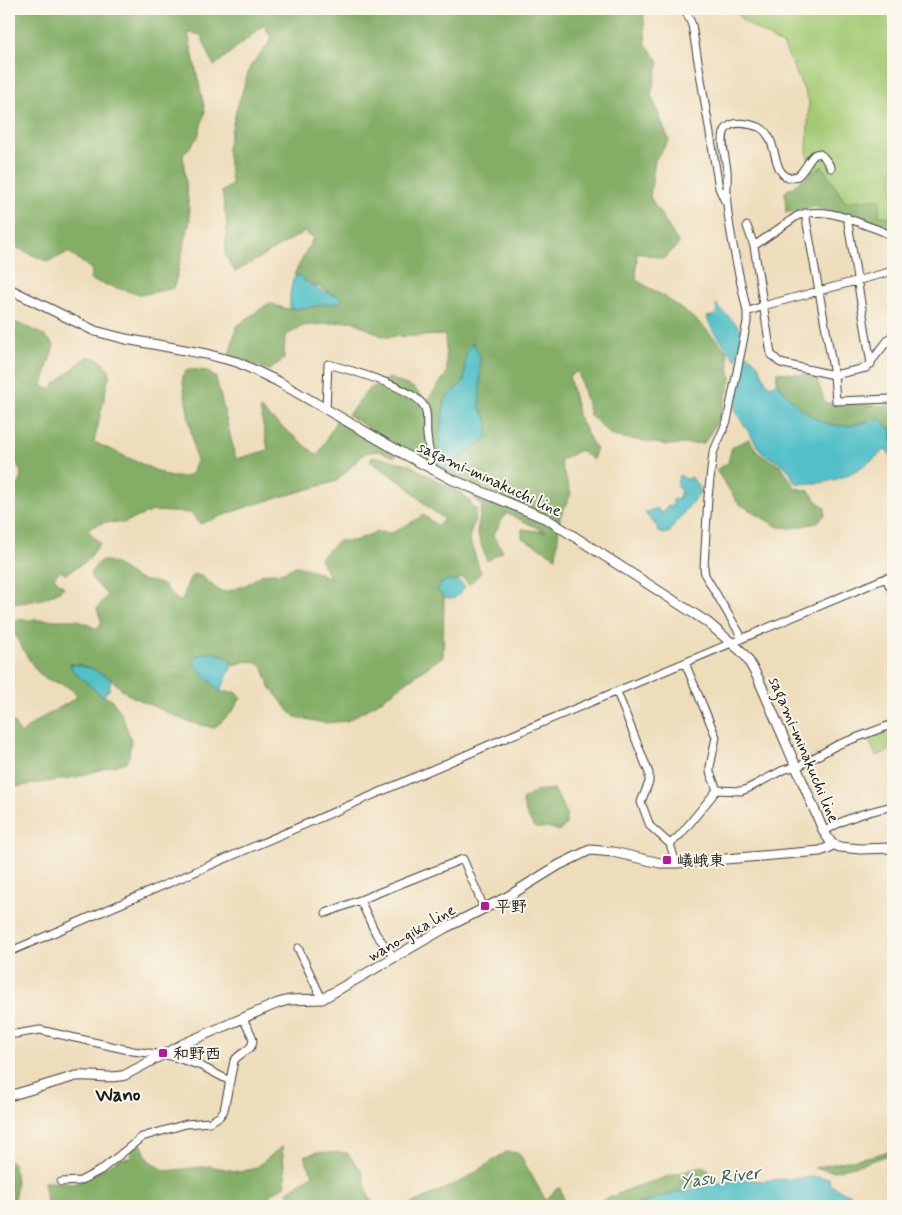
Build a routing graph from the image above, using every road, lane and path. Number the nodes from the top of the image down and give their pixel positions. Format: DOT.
graph roads {
  1 [pos="685,9"];
  2 [pos="832,168"];
  3 [pos="726,203"];
  4 [pos="805,213"];
  5 [pos="847,217"];
  6 [pos="747,226"];
  7 [pos="893,237"];
  8 [pos="754,246"];
  9 [pos="893,271"];
  10 [pos="856,280"];
  11 [pos="9,289"];
  12 [pos="818,291"];
  13 [pos="763,306"];
  14 [pos="747,312"];
  15 [pos="893,334"];
  16 [pos="871,364"];
  17 [pos="834,375"];
  18 [pos="891,399"];
  19 [pos="326,409"];
  20 [pos="433,469"];
  21 [pos="893,593"];
  22 [pos="736,641"];
  23 [pos="685,663"];
  24 [pos="617,692"];
  25 [pos="893,724"];
  26 [pos="795,766"];
  27 [pos="718,790"];
  28 [pos="893,806"];
  29 [pos="824,832"];
  30 [pos="670,844"];
  31 [pos="832,844"];
  32 [pos="893,848"];
  33 [pos="678,863"];
  34 [pos="360,900"];
  35 [pos="484,908"];
  36 [pos="326,913"];
  37 [pos="298,948"];
  38 [pos="9,952"];
  39 [pos="394,957"];
  40 [pos="322,998"];
  41 [pos="242,1018"];
  42 [pos="9,1035"];
  43 [pos="164,1055"];
  44 [pos="230,1081"];
  45 [pos="9,1096"];
  46 [pos="61,1182"];
  1 -- 3 [label="street"];
  2 -- 3 [label="street"];
  3 -- 14 [label="street"];
  4 -- 5 [label="street"];
  4 -- 8 [label="street"];
  4 -- 12 [label="street"];
  5 -- 7 [label="street"];
  5 -- 10 [label="street"];
  6 -- 8 [label="street"];
  8 -- 13 [label="street"];
  9 -- 10 [label="street"];
  10 -- 12 [label="street"];
  10 -- 16 [label="street"];
  11 -- 19 [label="main road, sagami-minakuchi line"];
  12 -- 13 [label="street"];
  12 -- 17 [label="street"];
  13 -- 14 [label="street"];
  13 -- 17 [label="street"];
  14 -- 22 [label="street"];
  15 -- 16 [label="street"];
  16 -- 17 [label="street"];
  17 -- 18 [label="street"];
  19 -- 20 [label="main road, sagami-minakuchi line"];
  19 -- 20 [label="street"];
  20 -- 22 [label="main road, sagami-minakuchi line"];
  21 -- 22 [label="street"];
  22 -- 23 [label="street"];
  22 -- 26 [label="main road, sagami-minakuchi line"];
  23 -- 24 [label="street"];
  23 -- 27 [label="street"];
  24 -- 30 [label="street"];
  24 -- 38 [label="street"];
  25 -- 26 [label="street"];
  26 -- 27 [label="street"];
  26 -- 29 [label="main road, sagami-minakuchi line"];
  27 -- 30 [label="street"];
  28 -- 29 [label="street"];
  29 -- 31 [label="main road, sagami-minakuchi line"];
  30 -- 33 [label="street"];
  31 -- 32 [label="main road, sagami-minakuchi line"];
  31 -- 33 [label="main road, wano-gika line"];
  33 -- 35 [label="main road, wano-gika line"];
  34 -- 35 [label="street"];
  34 -- 36 [label="street"];
  34 -- 39 [label="street"];
  35 -- 39 [label="main road, wano-gika line"];
  37 -- 40 [label="street"];
  39 -- 40 [label="main road, wano-gika line"];
  40 -- 41 [label="main road, wano-gika line"];
  41 -- 43 [label="main road, wano-gika line"];
  41 -- 44 [label="street"];
  42 -- 43 [label="street"];
  43 -- 44 [label="street"];
  43 -- 45 [label="main road, wano-gika line"];
  44 -- 46 [label="street"];
}
